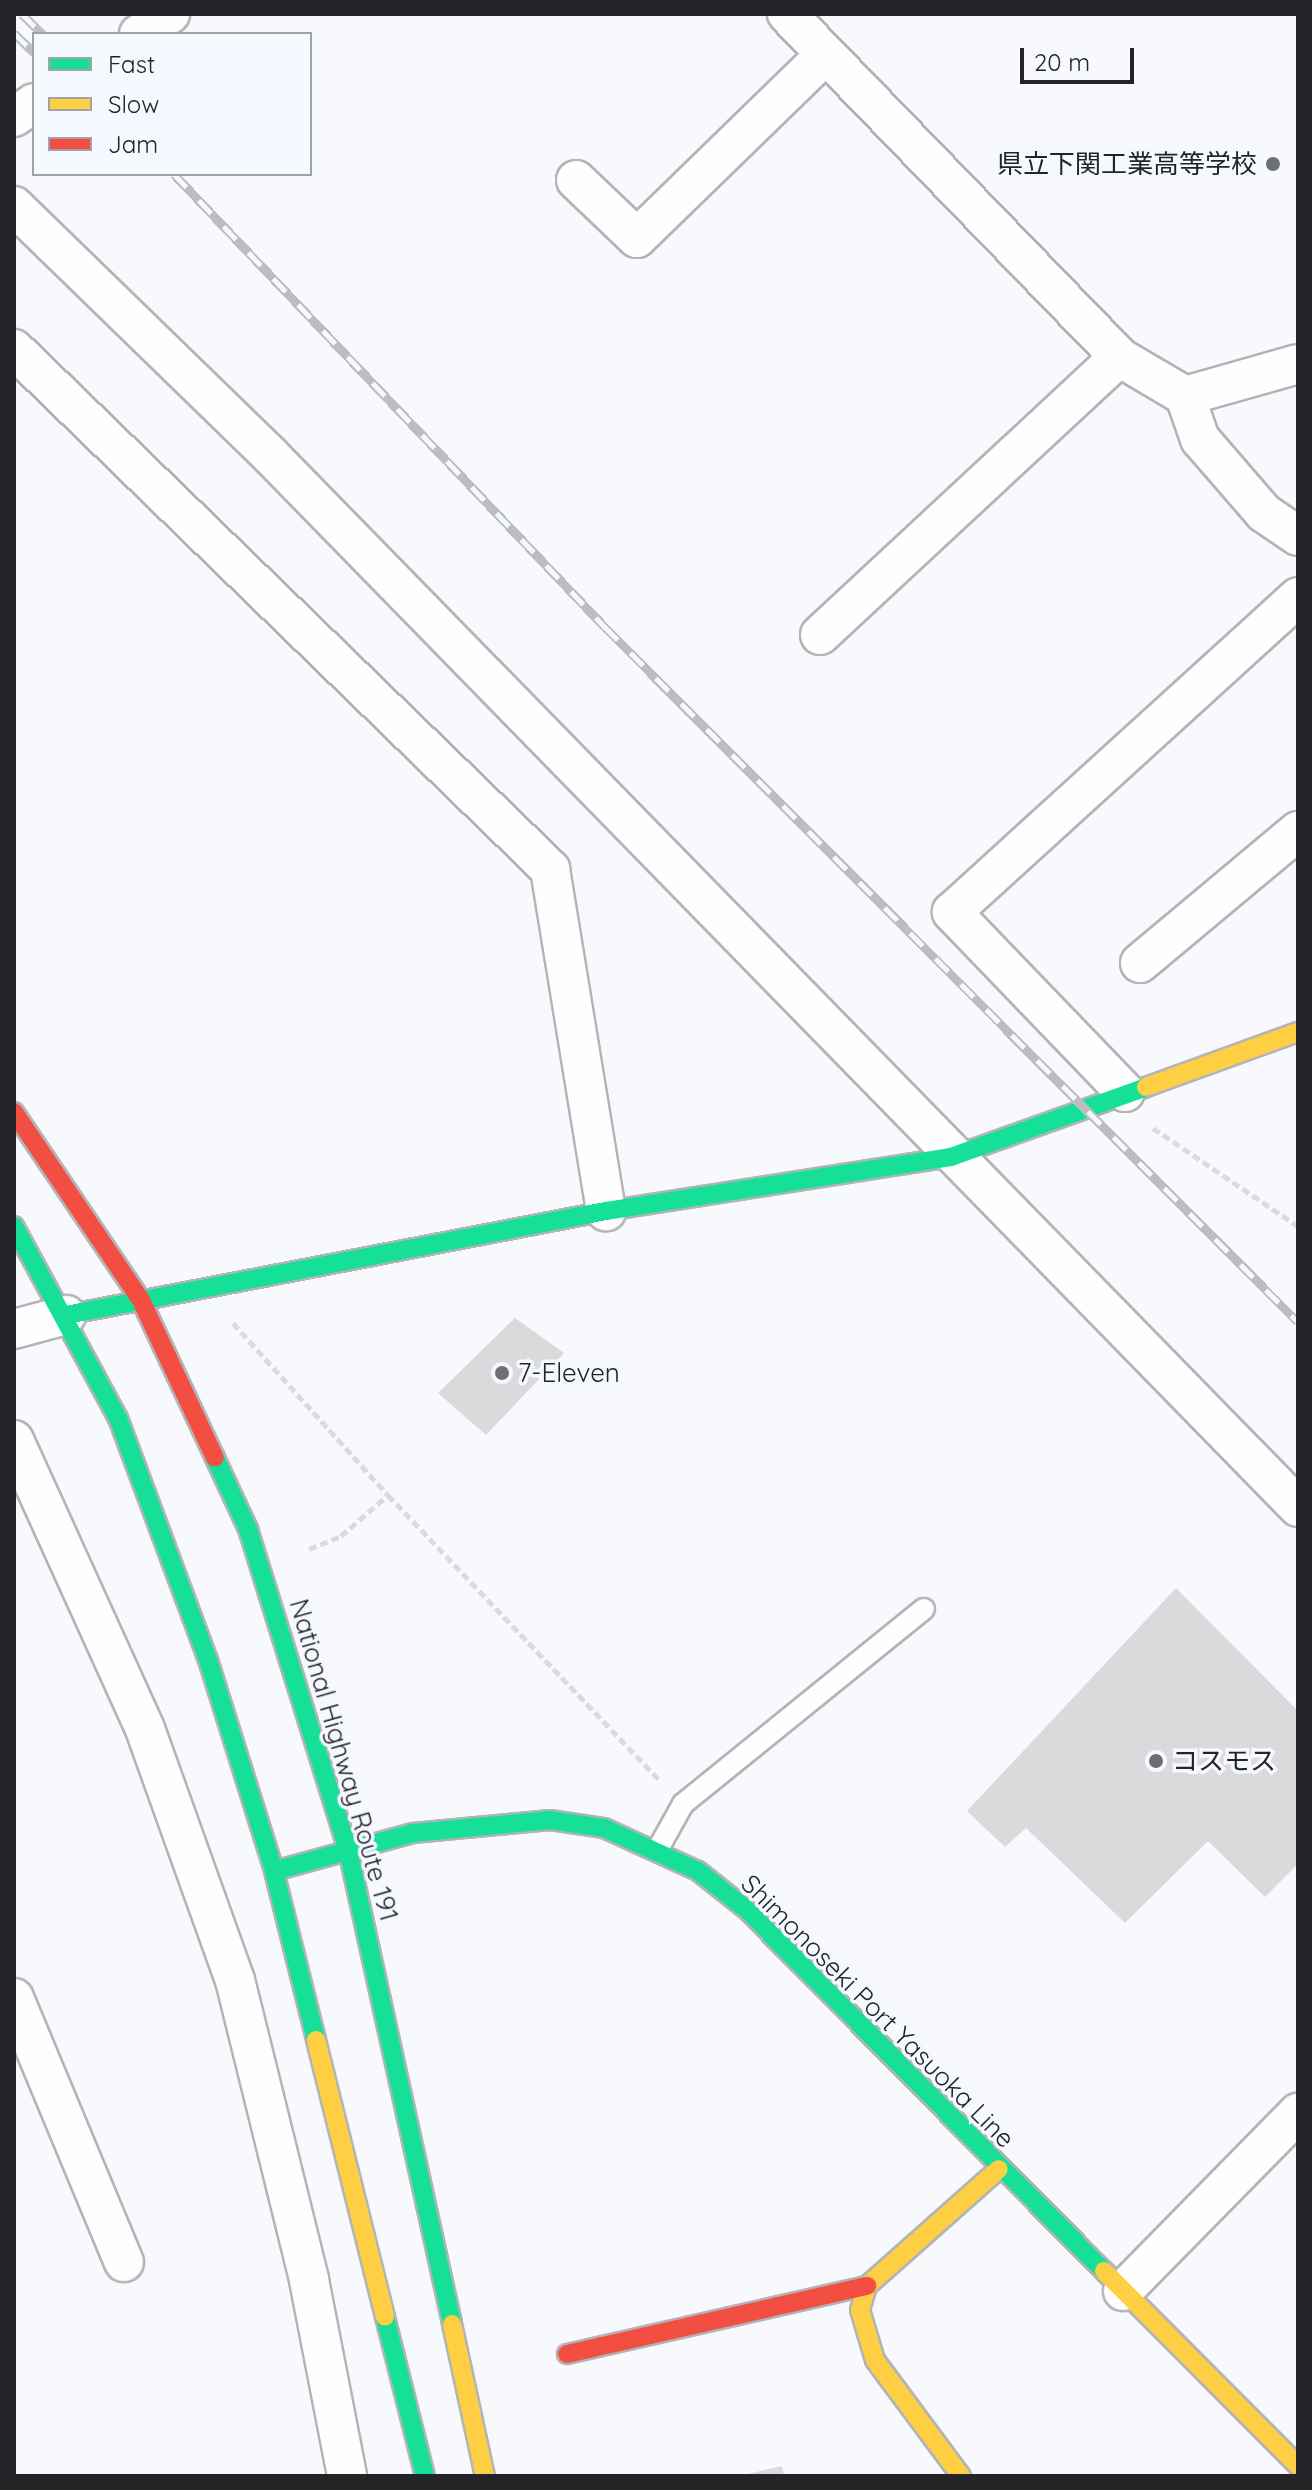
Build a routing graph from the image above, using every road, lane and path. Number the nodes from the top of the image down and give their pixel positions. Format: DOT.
graph roads {
  1 [pos="170,14"];
  2 [pos="787,14"];
  3 [pos="142,32"];
  4 [pos="823,57"];
  5 [pos="32,104"];
  6 [pos="14,117"];
  7 [pos="576,180"];
  8 [pos="14,206"];
  9 [pos="14,349"];
  10 [pos="1119,357"];
  11 [pos="1298,364"];
  12 [pos="1185,396"];
  13 [pos="1298,536"];
  14 [pos="1298,597"];
  15 [pos="820,635"];
  16 [pos="1298,831"];
  17 [pos="1140,963"];
  18 [pos="1298,1032"];
  19 [pos="1125,1092"];
  20 [pos="14,1112"];
  21 [pos="951,1157"];
  22 [pos="606,1211"];
  23 [pos="14,1226"];
  24 [pos="1298,1226"];
  25 [pos="141,1300"];
  26 [pos="66,1315"];
  27 [pos="229,1319"];
  28 [pos="14,1329"];
  29 [pos="14,1440"];
  30 [pos="388,1495"];
  31 [pos="1298,1507"];
  32 [pos="309,1549"];
  33 [pos="924,1609"];
  34 [pos="659,1780"];
  35 [pos="658,1849"];
  36 [pos="348,1850"];
  37 [pos="274,1871"];
  38 [pos="14,1998"];
  39 [pos="1298,2113"];
  40 [pos="999,2169"];
  41 [pos="124,2262"];
  42 [pos="867,2286"];
  43 [pos="1123,2291"];
  44 [pos="567,2354"];
  45 [pos="1298,2466"];
  46 [pos="347,2476"];
  47 [pos="425,2476"];
  48 [pos="485,2476"];
  49 [pos="961,2476"];
  1 -- 3 [label="street"];
  2 -- 4 [label="street"];
  4 -- 7 [label="street"];
  4 -- 10 [label="street"];
  5 -- 6 [label="street"];
  8 -- 21 [label="street"];
  9 -- 22 [label="street"];
  10 -- 12 [label="street"];
  10 -- 15 [label="street"];
  11 -- 12 [label="street"];
  12 -- 13 [label="street"];
  14 -- 19 [label="street"];
  16 -- 17 [label="street"];
  18 -- 19 [label="main road"];
  19 -- 21 [label="main road"];
  19 -- 24 [label="path"];
  20 -- 25 [label="main road, National Highway Route 191"];
  21 -- 22 [label="main road"];
  21 -- 31 [label="street"];
  22 -- 25 [label="main road"];
  23 -- 26 [label="main road"];
  25 -- 26 [label="main road"];
  25 -- 36 [label="main road, National Highway Route 191"];
  26 -- 28 [label="street"];
  26 -- 37 [label="main road"];
  27 -- 30 [label="path"];
  29 -- 46 [label="street"];
  30 -- 32 [label="path"];
  30 -- 34 [label="path"];
  33 -- 35 [label="lane"];
  35 -- 36 [label="main road, Shimonoseki Port Yasuoka Line"];
  35 -- 40 [label="main road, Shimonoseki Port Yasuoka Line"];
  36 -- 37 [label="main road, Shimonoseki Port Yasuoka Line"];
  36 -- 48 [label="main road, National Highway Route 191"];
  37 -- 47 [label="main road"];
  38 -- 41 [label="street"];
  39 -- 43 [label="street"];
  40 -- 42 [label="main road"];
  40 -- 43 [label="main road, Shimonoseki Port Yasuoka Line"];
  42 -- 44 [label="main road"];
  42 -- 49 [label="main road"];
  43 -- 45 [label="main road, Shimonoseki Port Yasuoka Line"];
}
